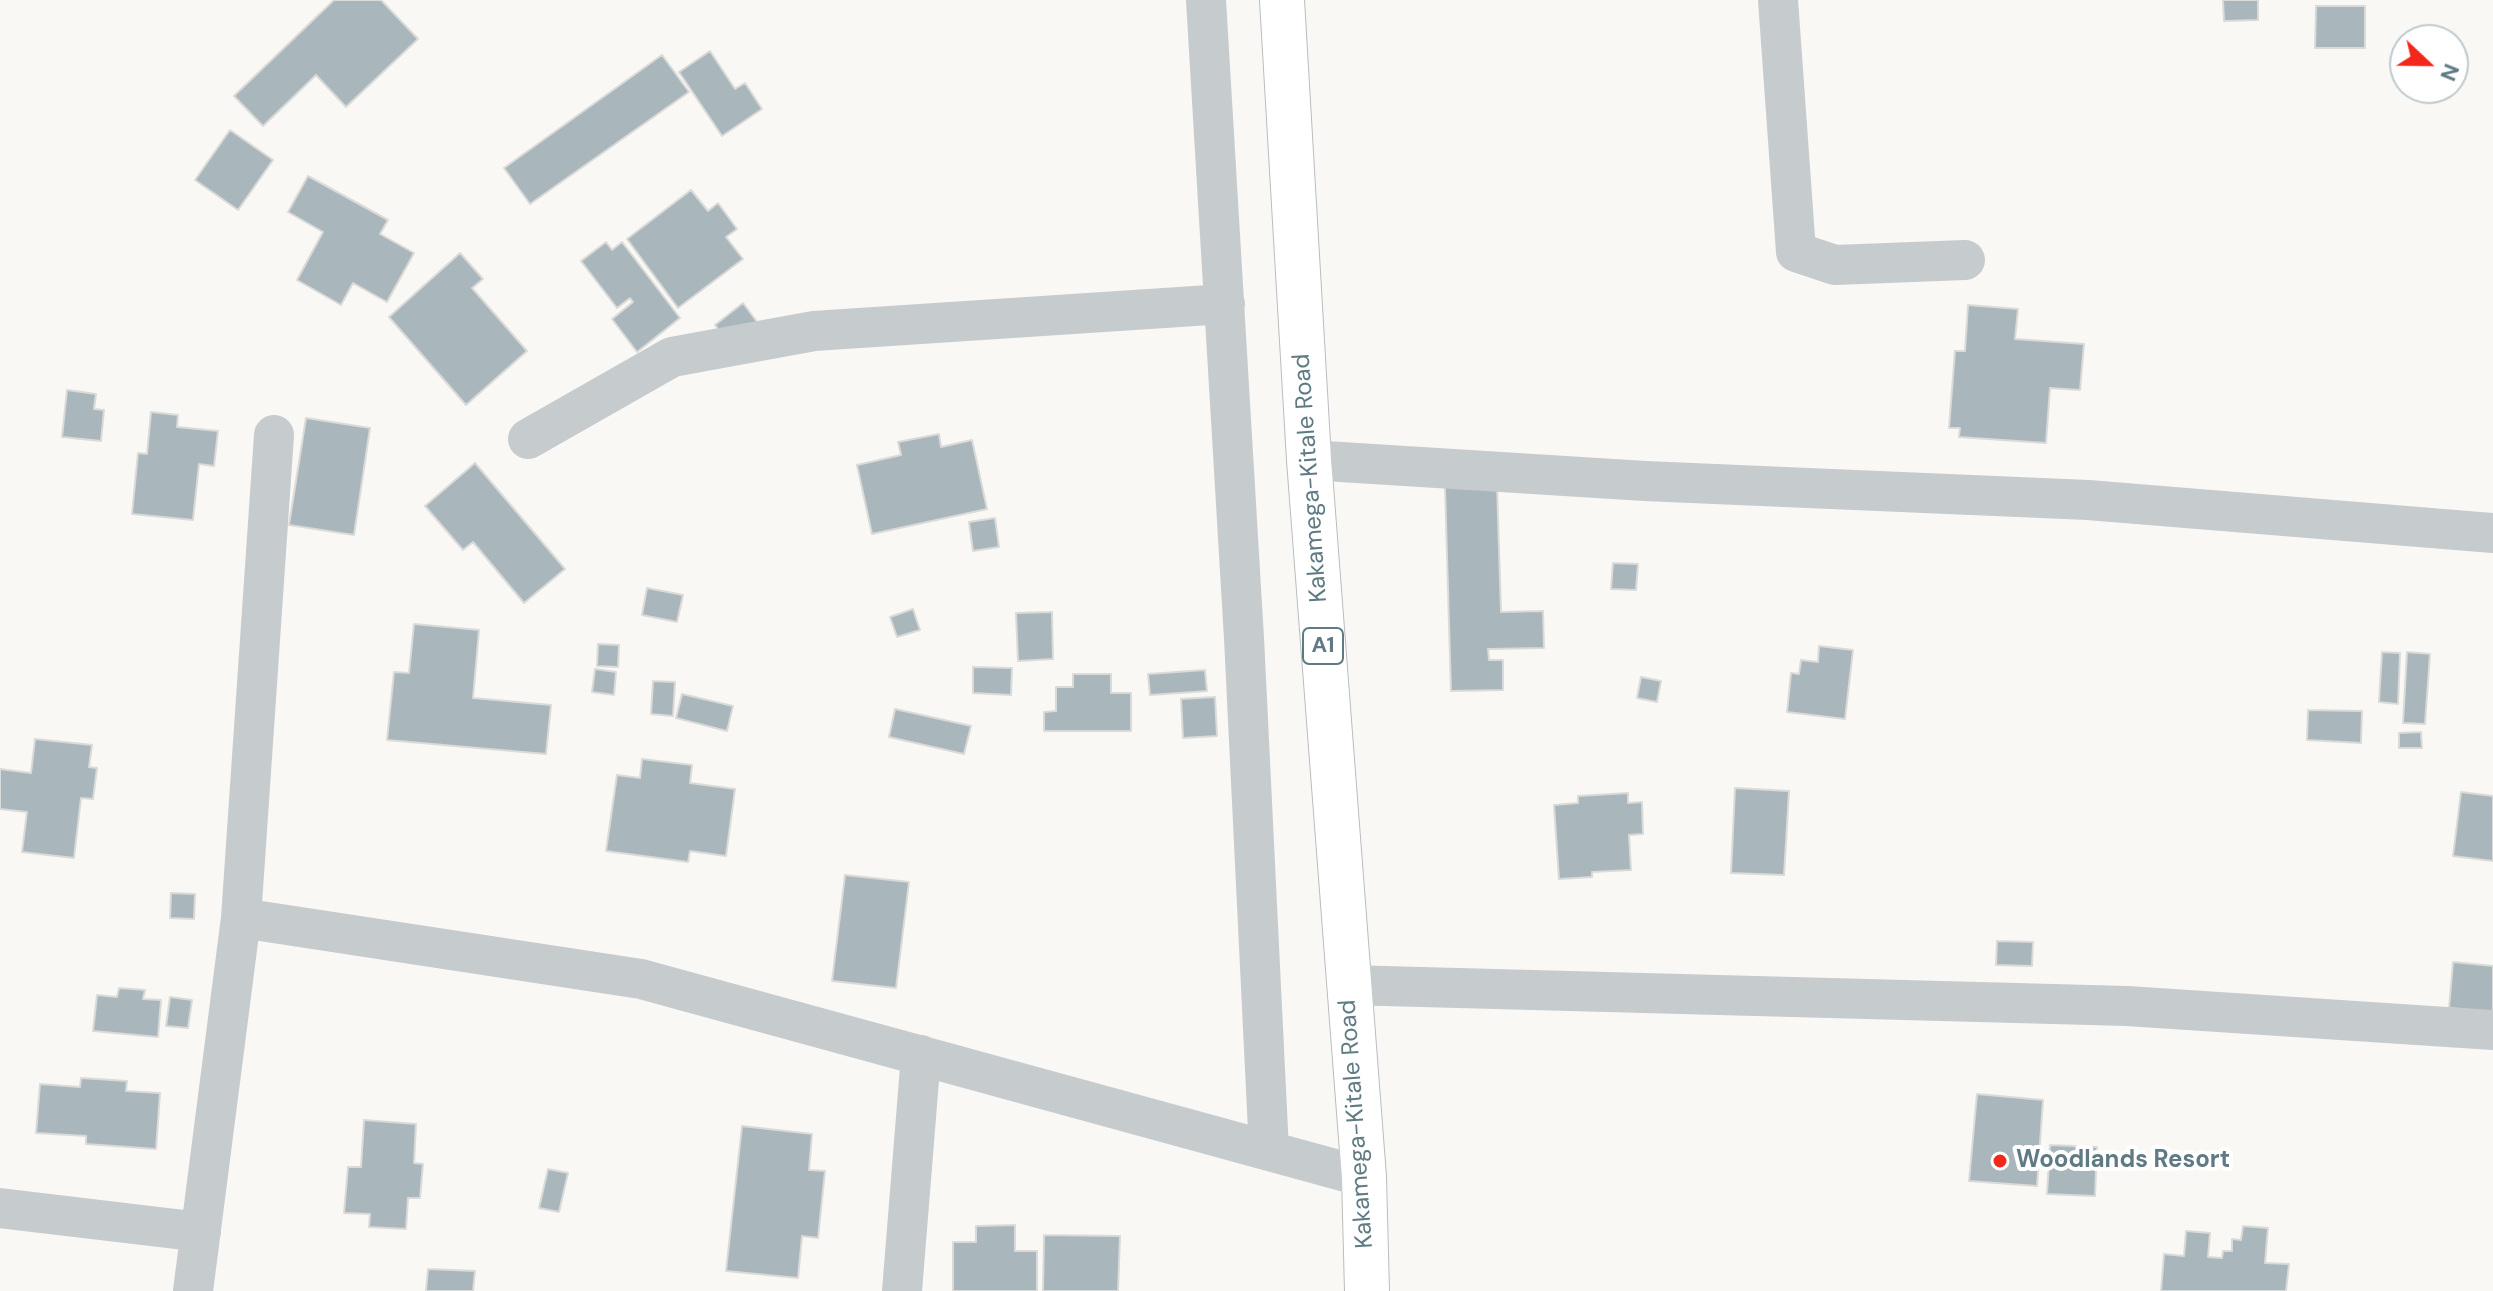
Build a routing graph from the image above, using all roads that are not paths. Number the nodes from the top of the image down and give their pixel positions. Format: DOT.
graph roads {
  1 [pos="1206,0"];
  2 [pos="1282,0"];
  3 [pos="1778,0"];
  4 [pos="1965,260"];
  5 [pos="1225,304"];
  6 [pos="274,435"];
  7 [pos="528,439"];
  8 [pos="1309,460"];
  9 [pos="2493,533"];
  10 [pos="241,918"];
  11 [pos="1347,985"];
  12 [pos="2493,1030"];
  13 [pos="921,1055"];
  14 [pos="1269,1151"];
  15 [pos="1364,1177"];
  16 [pos="0,1208"];
  17 [pos="201,1232"];
  18 [pos="193,1291"];
  19 [pos="902,1291"];
  20 [pos="1367,1291"];
  1 -- 5 [label="street"];
  2 -- 8 [label="highway, Kakamega-Kitale Road / A1"];
  3 -- 4 [label="street"];
  5 -- 7 [label="street"];
  5 -- 14 [label="street"];
  6 -- 10 [label="street"];
  8 -- 9 [label="street"];
  8 -- 11 [label="highway, Kakamega-Kitale Road / A1"];
  10 -- 13 [label="street"];
  10 -- 17 [label="street"];
  11 -- 12 [label="street"];
  11 -- 15 [label="highway, Kakamega-Kitale Road / A1"];
  13 -- 14 [label="street"];
  13 -- 19 [label="street"];
  14 -- 15 [label="street"];
  15 -- 20 [label="highway, Kakamega-Kitale Road / A1"];
  16 -- 17 [label="street"];
  17 -- 18 [label="street"];
}
